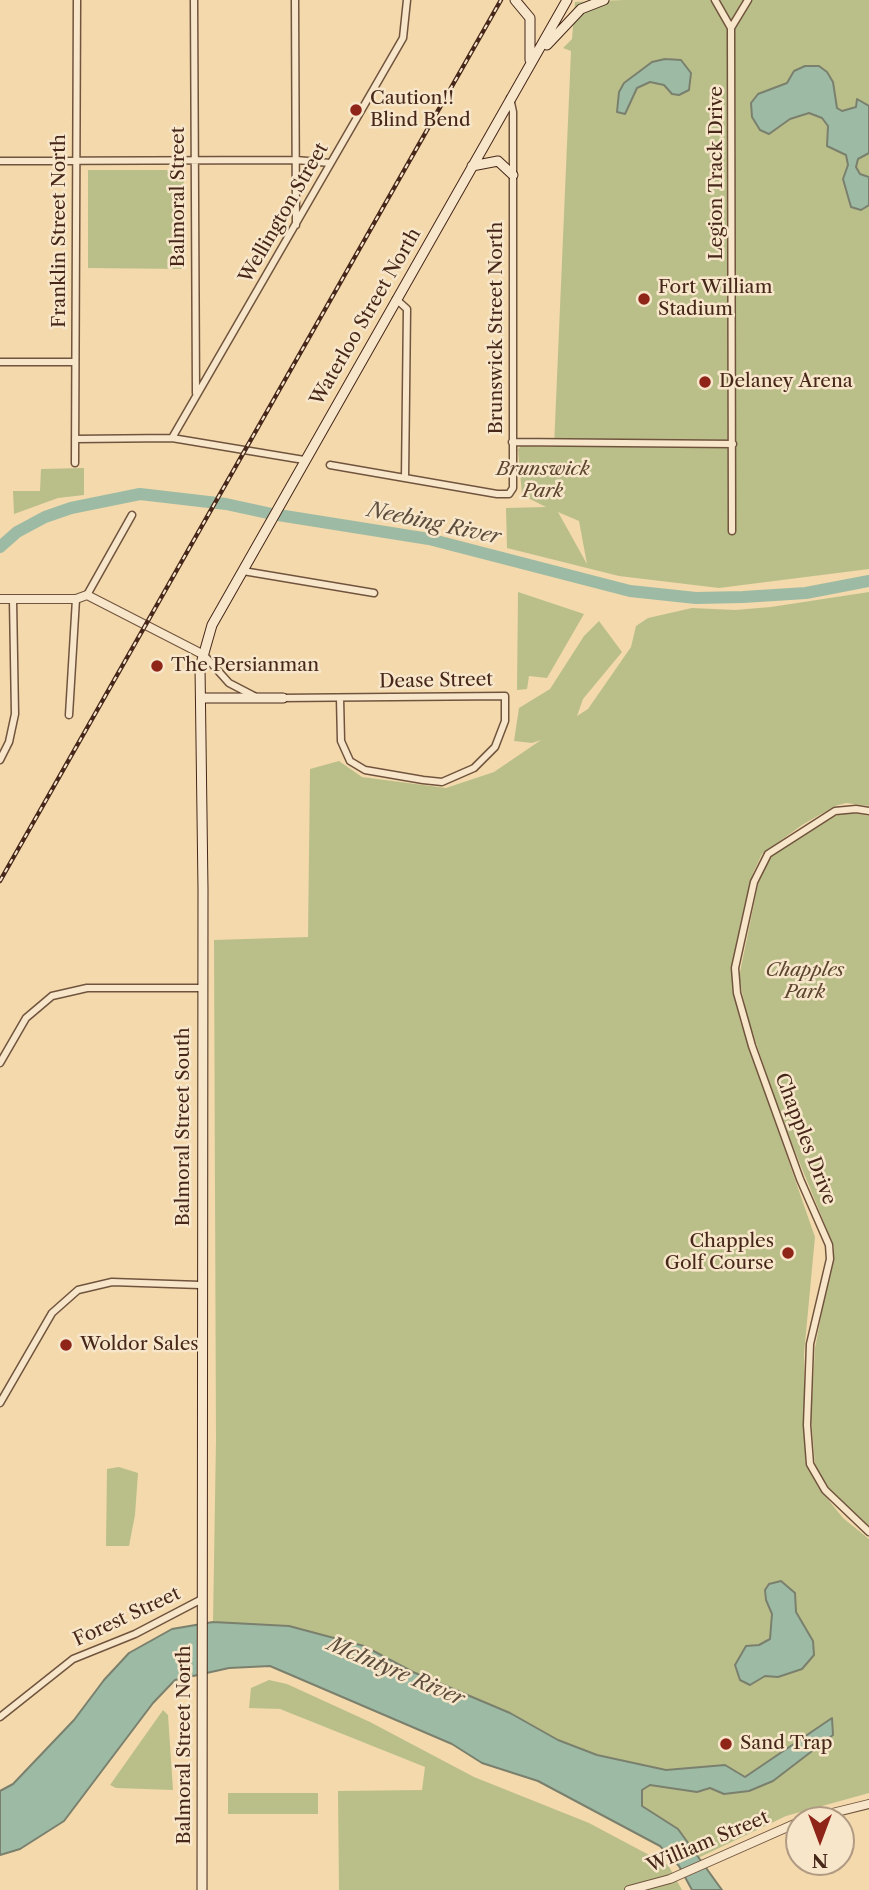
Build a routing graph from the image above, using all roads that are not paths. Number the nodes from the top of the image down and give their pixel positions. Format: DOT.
graph roads {
  1 [pos="76,0"];
  2 [pos="194,0"];
  3 [pos="295,0"];
  4 [pos="407,0"];
  5 [pos="515,0"];
  6 [pos="567,0"];
  7 [pos="604,0"];
  8 [pos="715,0"];
  9 [pos="748,0"];
  10 [pos="731,28"];
  11 [pos="530,65"];
  12 [pos="510,98"];
  13 [pos="296,160"];
  14 [pos="0,161"];
  15 [pos="76,161"];
  16 [pos="194,161"];
  17 [pos="330,163"];
  18 [pos="472,166"];
  19 [pos="513,175"];
  20 [pos="296,227"];
  21 [pos="396,299"];
  22 [pos="0,362"];
  23 [pos="75,362"];
  24 [pos="196,395"];
  25 [pos="172,438"];
  26 [pos="75,439"];
  27 [pos="512,442"];
  28 [pos="733,444"];
  29 [pos="304,460"];
  30 [pos="75,463"];
  31 [pos="330,465"];
  32 [pos="405,478"];
  33 [pos="132,515"];
  34 [pos="732,531"];
  35 [pos="243,572"];
  36 [pos="373,593"];
  37 [pos="87,595"];
  38 [pos="0,599"];
  39 [pos="76,599"];
  40 [pos="13,600"];
  41 [pos="204,655"];
  42 [pos="201,698"];
  43 [pos="283,698"];
  44 [pos="340,698"];
  45 [pos="69,715"];
  46 [pos="0,760"];
  47 [pos="869,811"];
  48 [pos="202,988"];
  49 [pos="0,1063"];
  50 [pos="200,1285"];
  51 [pos="0,1404"];
  52 [pos="869,1532"];
  53 [pos="202,1600"];
  54 [pos="0,1717"];
  55 [pos="785,1828"];
  56 [pos="202,1890"];
  57 [pos="629,1890"];
  1 -- 15 [label="street, Franklin Street North"];
  2 -- 16 [label="street, Balmoral Street"];
  3 -- 13 [label="street"];
  4 -- 17 [label="street, Wellington Street"];
  5 -- 11 [label="main road"];
  6 -- 11 [label="main road, Waterloo Street North"];
  7 -- 11 [label="main road"];
  8 -- 10 [label="street, Legion Track Drive"];
  9 -- 10 [label="street"];
  10 -- 28 [label="street, Legion Track Drive"];
  11 -- 12 [label="main road, Waterloo Street North"];
  12 -- 18 [label="main road, Waterloo Street North"];
  12 -- 19 [label="street, Brunswick Street North"];
  13 -- 16 [label="street"];
  13 -- 17 [label="street"];
  13 -- 20 [label="street"];
  14 -- 15 [label="street"];
  15 -- 16 [label="street"];
  15 -- 23 [label="street, Franklin Street North"];
  16 -- 24 [label="street, Balmoral Street"];
  17 -- 20 [label="street, Wellington Street"];
  18 -- 19 [label="main road"];
  18 -- 21 [label="main road, Waterloo Street North"];
  19 -- 27 [label="street, Brunswick Street North"];
  20 -- 24 [label="street, Wellington Street"];
  21 -- 29 [label="main road, Waterloo Street North"];
  21 -- 32 [label="street"];
  22 -- 23 [label="street"];
  23 -- 26 [label="street, Franklin Street North"];
  24 -- 25 [label="street, Wellington Street"];
  25 -- 26 [label="street"];
  25 -- 29 [label="street"];
  26 -- 30 [label="street, Franklin Street North"];
  27 -- 28 [label="street"];
  27 -- 32 [label="street, Brunswick Street North"];
  28 -- 34 [label="street, Legion Track Drive"];
  29 -- 35 [label="main road, Waterloo Street North"];
  31 -- 32 [label="street"];
  33 -- 37 [label="street"];
  35 -- 36 [label="street"];
  35 -- 41 [label="main road, Waterloo Street North"];
  37 -- 39 [label="street"];
  37 -- 41 [label="street"];
  38 -- 40 [label="street"];
  39 -- 40 [label="street"];
  39 -- 45 [label="street"];
  40 -- 46 [label="street"];
  41 -- 42 [label="main road, Balmoral Street South"];
  41 -- 43 [label="street, Dease Street"];
  42 -- 43 [label="main road"];
  42 -- 48 [label="main road, Balmoral Street South"];
  43 -- 44 [label="street, Dease Street"];
  44 -- 44 [label="street, Dease Street"];
  47 -- 52 [label="street, Chapples Drive"];
  48 -- 49 [label="street"];
  48 -- 50 [label="main road, Balmoral Street South"];
  50 -- 51 [label="street"];
  50 -- 53 [label="main road, Balmoral Street South"];
  53 -- 54 [label="street, Forest Street"];
  53 -- 56 [label="main road, Balmoral Street North"];
  55 -- 57 [label="street, William Street"];
}
